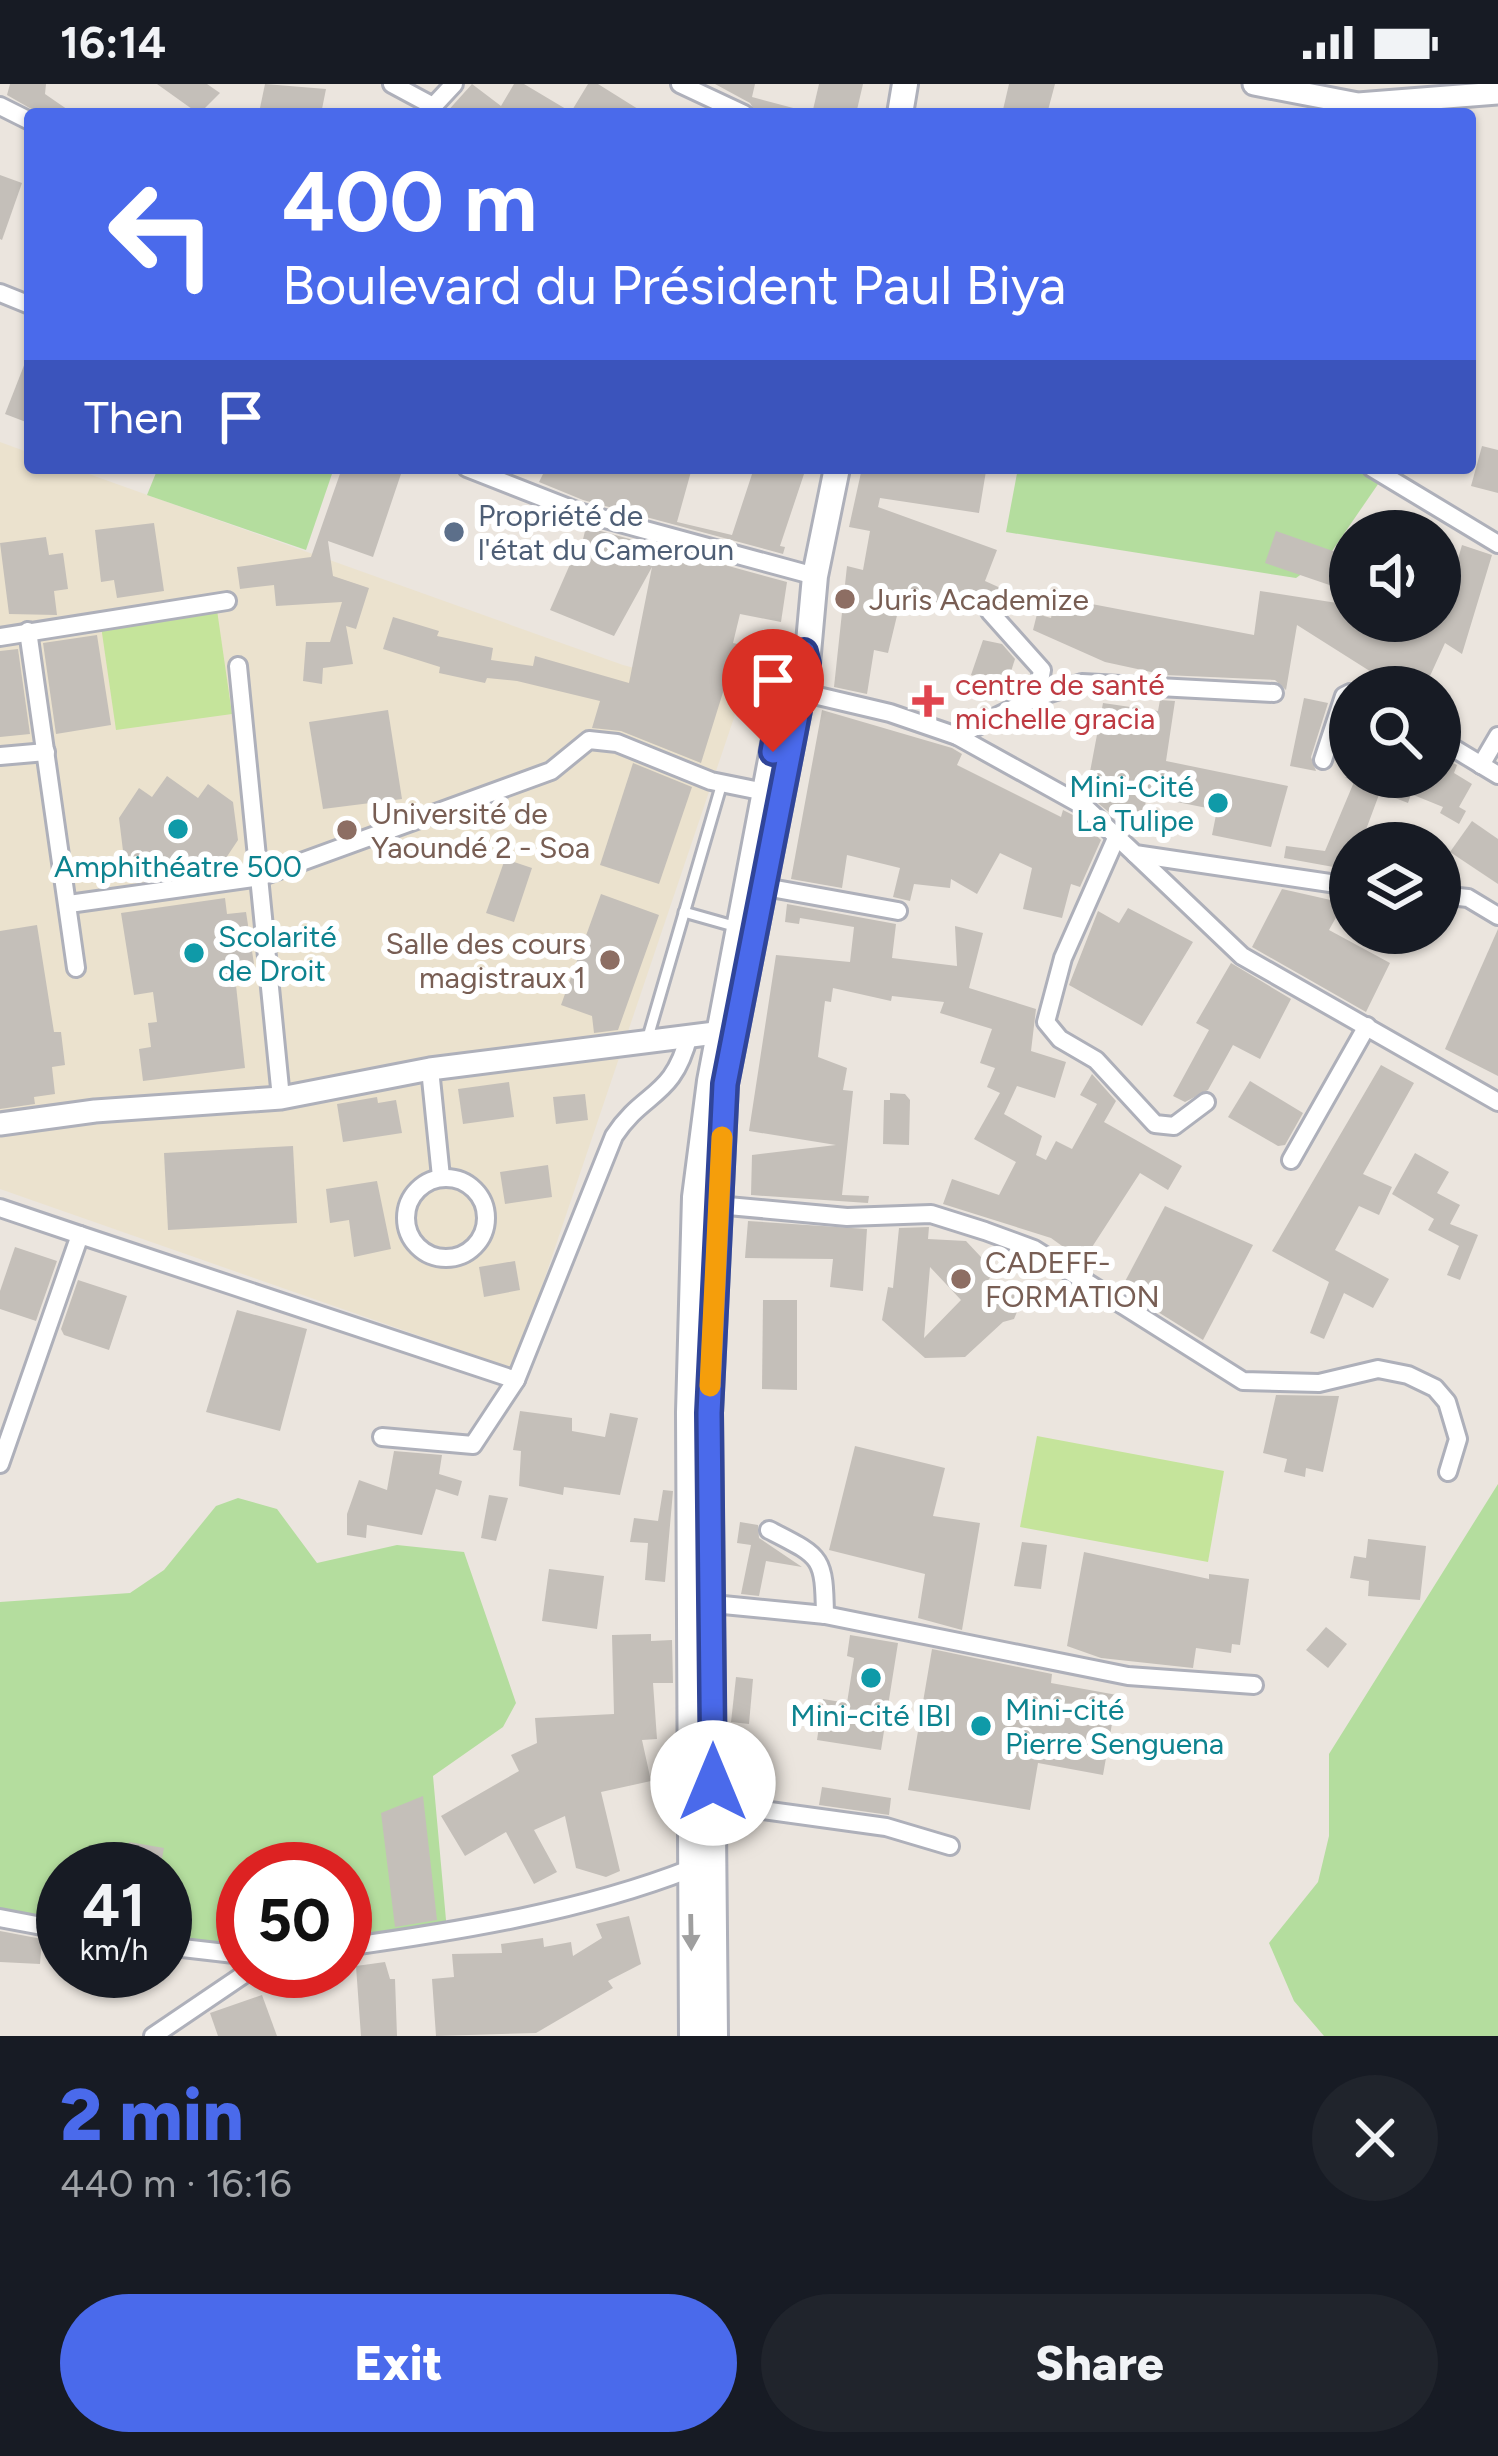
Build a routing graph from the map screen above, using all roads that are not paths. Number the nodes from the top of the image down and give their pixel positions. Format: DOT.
graph roads {
  1 [pos="392,84"];
  2 [pos="454,84"];
  3 [pos="680,84"];
  4 [pos="1254,84"];
  5 [pos="1498,93"];
  6 [pos="426,108"];
  7 [pos="431,108"];
  8 [pos="731,108"];
  9 [pos="482,474"];
  10 [pos="836,474"];
  11 [pos="1382,474"];
  12 [pos="1498,544"];
  13 [pos="815,576"];
  14 [pos="226,601"];
  15 [pos="990,612"];
  16 [pos="28,631"];
  17 [pos="0,637"];
  18 [pos="804,652"];
  19 [pos="238,666"];
  20 [pos="801,692"];
  21 [pos="1274,693"];
  22 [pos="1037,697"];
  23 [pos="957,736"];
  24 [pos="1498,736"];
  25 [pos="1329,742"];
  26 [pos="46,752"];
  27 [pos="1461,753"];
  28 [pos="0,757"];
  29 [pos="1323,760"];
  30 [pos="1481,765"];
  31 [pos="1498,776"];
  32 [pos="722,783"];
  33 [pos="766,792"];
  34 [pos="1117,836"];
  35 [pos="1135,854"];
  36 [pos="260,878"];
  37 [pos="1329,883"];
  38 [pos="765,886"];
  39 [pos="1461,897"];
  40 [pos="69,904"];
  41 [pos="898,911"];
  42 [pos="684,912"];
  43 [pos="1498,916"];
  44 [pos="739,927"];
  45 [pos="76,968"];
  46 [pos="1367,1026"];
  47 [pos="728,1031"];
  48 [pos="689,1035"];
  49 [pos="646,1042"];
  50 [pos="430,1069"];
  51 [pos="281,1098"];
  52 [pos="1207,1102"];
  53 [pos="1498,1102"];
  54 [pos="0,1124"];
  55 [pos="1291,1160"];
  56 [pos="441,1177"];
  57 [pos="717,1205"];
  58 [pos="0,1208"];
  59 [pos="80,1235"];
  60 [pos="516,1380"];
  61 [pos="382,1437"];
  62 [pos="0,1464"];
  63 [pos="1448,1472"];
  64 [pos="769,1531"];
  65 [pos="713,1604"];
  66 [pos="825,1615"];
  67 [pos="1254,1685"];
  68 [pos="712,1803"];
  69 [pos="950,1846"];
  70 [pos="690,1869"];
  71 [pos="0,1918"];
  72 [pos="36,1925"];
  73 [pos="372,1942"];
  74 [pos="216,1994"];
  75 [pos="154,2036"];
  76 [pos="692,2036"];
  77 [pos="715,2036"];
  1 -- 6 [label="street"];
  2 -- 7 [label="street"];
  3 -- 8 [label="street"];
  4 -- 5 [label="street"];
  9 -- 13 [label="street"];
  10 -- 13 [label="main road"];
  11 -- 12 [label="street"];
  13 -- 18 [label="main road"];
  14 -- 16 [label="street"];
  15 -- 22 [label="street"];
  16 -- 17 [label="street"];
  16 -- 26 [label="street"];
  18 -- 20 [label="main road"];
  18 -- 33 [label="main road"];
  19 -- 36 [label="street"];
  20 -- 23 [label="street"];
  20 -- 38 [label="main road"];
  21 -- 22 [label="street"];
  22 -- 23 [label="street"];
  23 -- 34 [label="street"];
  24 -- 30 [label="street"];
  25 -- 29 [label="street"];
  26 -- 28 [label="street"];
  26 -- 40 [label="street"];
  27 -- 30 [label="street"];
  30 -- 31 [label="street"];
  32 -- 33 [label="street"];
  32 -- 36 [label="street"];
  32 -- 42 [label="lane"];
  33 -- 44 [label="main road"];
  34 -- 35 [label="street"];
  34 -- 52 [label="street"];
  35 -- 37 [label="street"];
  35 -- 46 [label="street"];
  36 -- 40 [label="street"];
  36 -- 51 [label="street"];
  38 -- 41 [label="street"];
  38 -- 47 [label="main road"];
  39 -- 43 [label="street"];
  40 -- 45 [label="street"];
  42 -- 44 [label="lane"];
  42 -- 49 [label="lane"];
  44 -- 47 [label="main road"];
  46 -- 53 [label="street"];
  46 -- 55 [label="street"];
  47 -- 48 [label="street"];
  47 -- 57 [label="main road"];
  47 -- 70 [label="main road"];
  48 -- 49 [label="street"];
  48 -- 60 [label="street"];
  49 -- 50 [label="street"];
  50 -- 51 [label="street"];
  50 -- 56 [label="street"];
  51 -- 54 [label="street"];
  56 -- 56 [label="street"];
  57 -- 63 [label="street"];
  57 -- 65 [label="main road"];
  58 -- 59 [label="street"];
  59 -- 60 [label="street"];
  59 -- 62 [label="street"];
  60 -- 61 [label="street"];
  64 -- 66 [label="street"];
  65 -- 66 [label="street"];
  65 -- 68 [label="main road"];
  66 -- 67 [label="street"];
  68 -- 69 [label="street"];
  68 -- 77 [label="main road"];
  70 -- 73 [label="street"];
  70 -- 76 [label="main road, one-way"];
  71 -- 72 [label="street"];
  74 -- 75 [label="street"];
}
